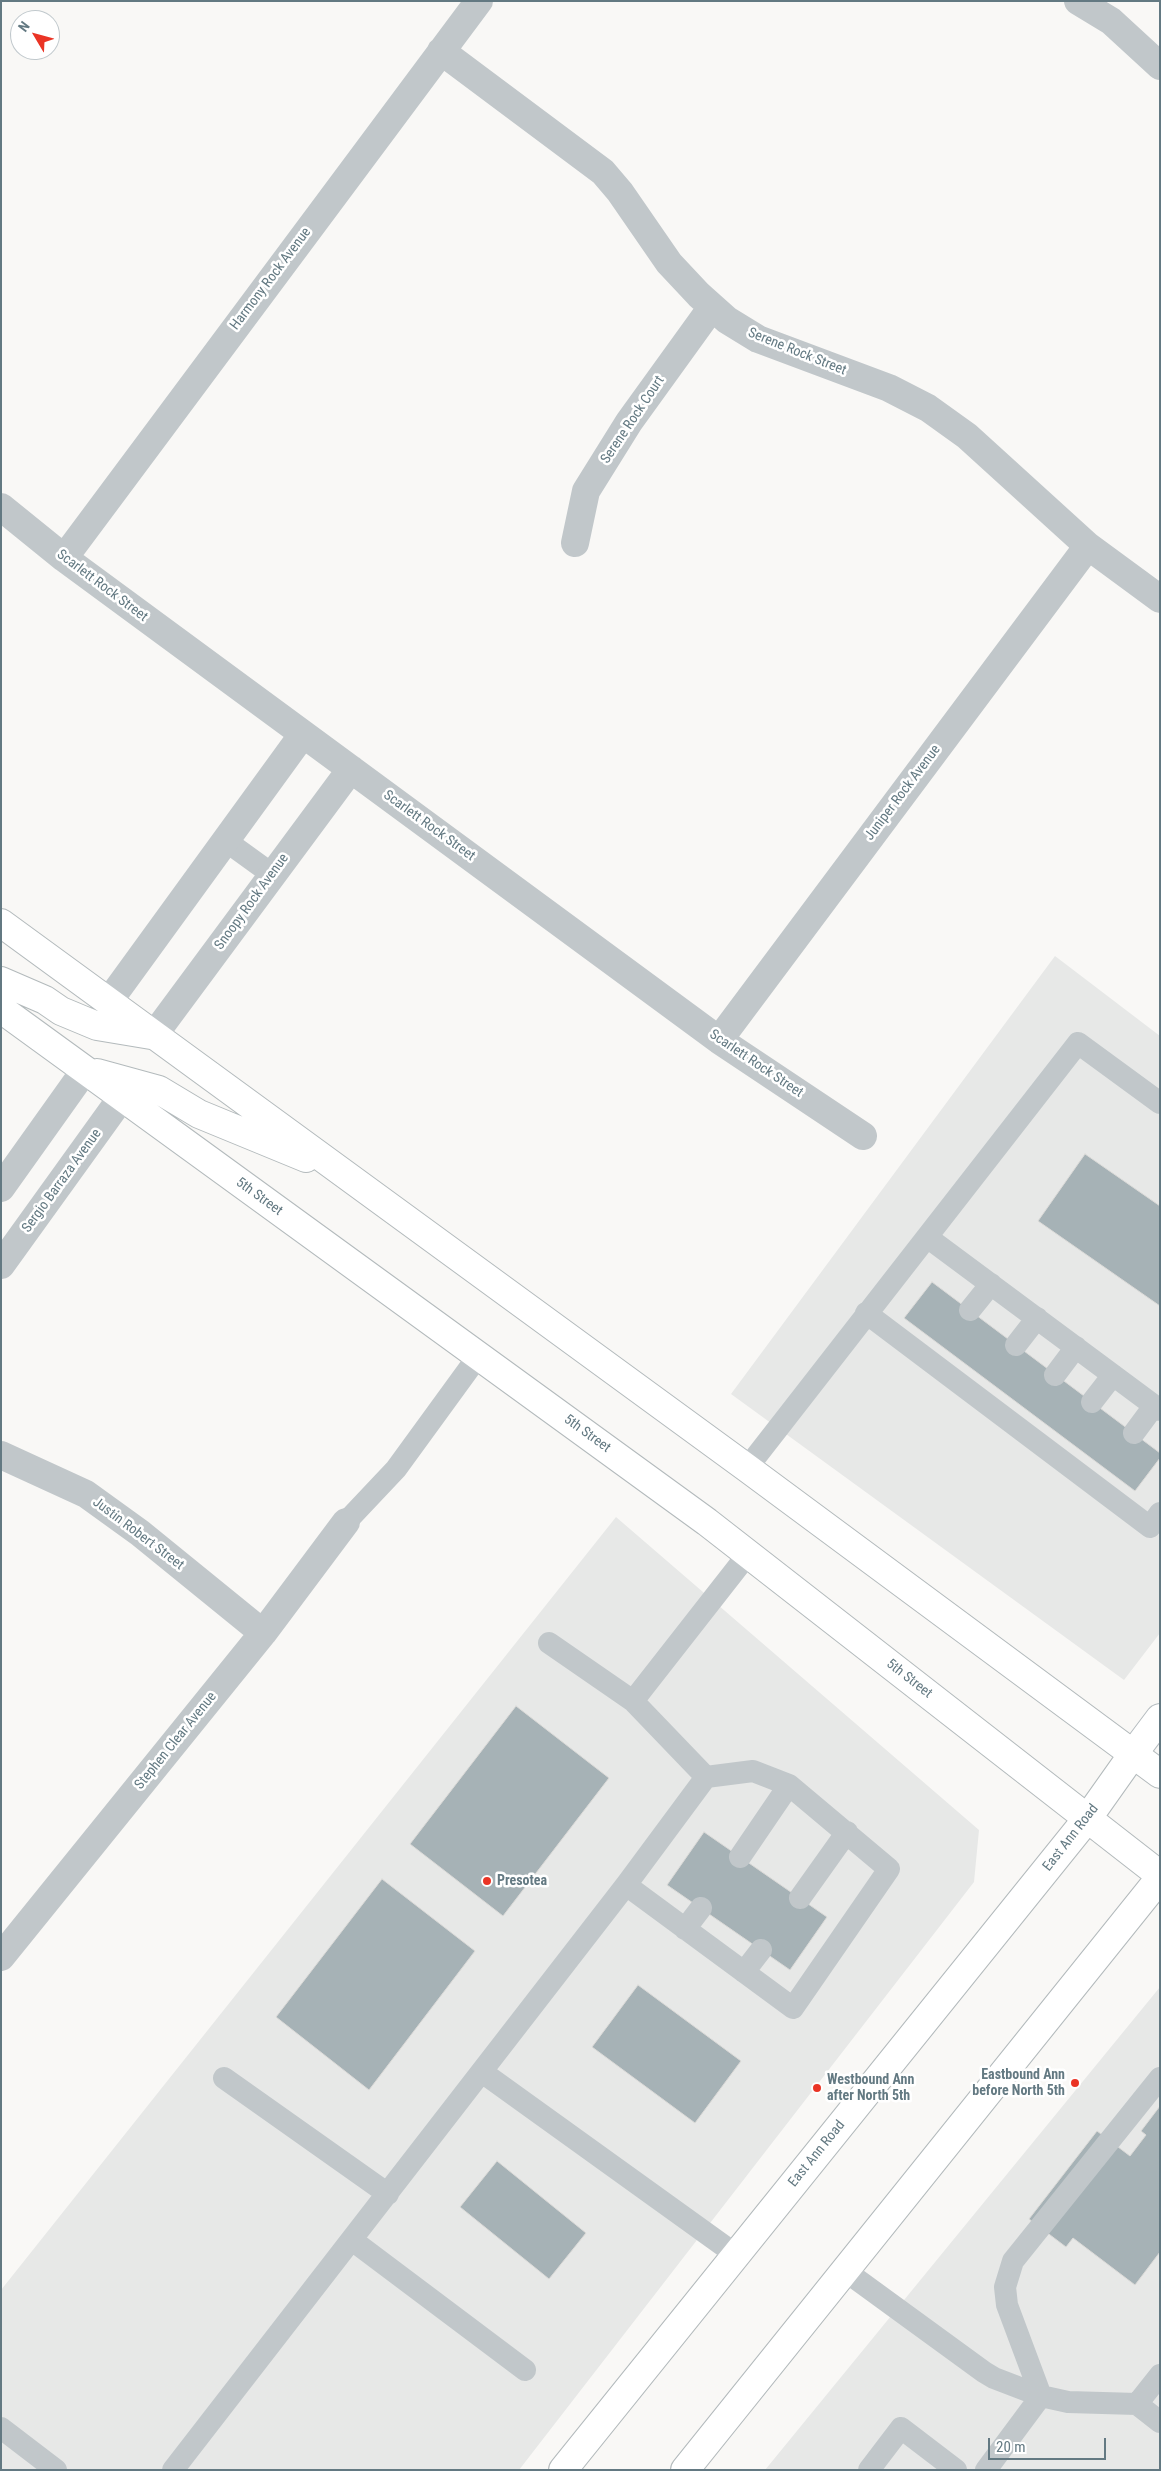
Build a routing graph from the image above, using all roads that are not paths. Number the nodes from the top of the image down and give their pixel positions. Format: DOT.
graph roads {
  1 [pos="479,1"];
  2 [pos="1078,1"];
  3 [pos="440,51"];
  4 [pos="1160,66"];
  5 [pos="712,307"];
  6 [pos="1,507"];
  7 [pos="576,543"];
  8 [pos="1088,546"];
  9 [pos="64,558"];
  10 [pos="1160,599"];
  11 [pos="303,734"];
  12 [pos="351,769"];
  13 [pos="226,840"];
  14 [pos="273,875"];
  15 [pos="1,923"];
  16 [pos="1,981"];
  17 [pos="109,1001"];
  18 [pos="1,1009"];
  19 [pos="154,1035"];
  20 [pos="719,1040"];
  21 [pos="85,1070"];
  22 [pos="122,1097"];
  23 [pos="1160,1103"];
  24 [pos="863,1136"];
  25 [pos="347,1175"];
  26 [pos="1,1188"];
  27 [pos="927,1237"];
  28 [pos="1,1265"];
  29 [pos="991,1284"];
  30 [pos="970,1310"];
  31 [pos="866,1313"];
  32 [pos="1037,1318"];
  33 [pos="1016,1345"];
  34 [pos="1076,1347"];
  35 [pos="479,1355"];
  36 [pos="1055,1374"];
  37 [pos="1113,1375"];
  38 [pos="1092,1402"];
  39 [pos="1157,1408"];
  40 [pos="1134,1433"];
  41 [pos="1,1455"];
  42 [pos="747,1468"];
  43 [pos="1160,1513"];
  44 [pos="346,1522"];
  45 [pos="748,1554"];
  46 [pos="263,1633"];
  47 [pos="549,1642"];
  48 [pos="633,1701"];
  49 [pos="1160,1718"];
  50 [pos="1133,1754"];
  51 [pos="1160,1774"];
  52 [pos="706,1777"];
  53 [pos="789,1785"];
  54 [pos="1087,1820"];
  55 [pos="847,1832"];
  56 [pos="740,1857"];
  57 [pos="1160,1877"];
  58 [pos="626,1885"];
  59 [pos="800,1898"];
  60 [pos="701,1908"];
  61 [pos="685,1929"];
  62 [pos="761,1950"];
  63 [pos="1,1957"];
  64 [pos="744,1972"];
  65 [pos="482,2072"];
  66 [pos="224,2078"];
  67 [pos="1160,2078"];
  68 [pos="388,2194"];
  69 [pos="352,2240"];
  70 [pos="735,2254"];
  71 [pos="844,2270"];
  72 [pos="525,2370"];
  73 [pos="1160,2375"];
  74 [pos="1041,2396"];
  75 [pos="1137,2404"];
  76 [pos="1160,2422"];
  77 [pos="1,2428"];
  78 [pos="56,2470"];
  79 [pos="173,2470"];
  80 [pos="563,2470"];
  81 [pos="685,2470"];
  82 [pos="869,2470"];
  83 [pos="956,2470"];
  84 [pos="986,2470"];
  1 -- 3 [label="street, Harmony Rock Avenue"];
  2 -- 4 [label="street"];
  3 -- 5 [label="street, Serene Rock Street"];
  3 -- 9 [label="street, Harmony Rock Avenue"];
  5 -- 7 [label="street, Serene Rock Court"];
  5 -- 8 [label="street, Serene Rock Street"];
  6 -- 9 [label="street, Scarlett Rock Street"];
  8 -- 10 [label="street, Serene Rock Street"];
  8 -- 20 [label="street, Juniper Rock Avenue"];
  9 -- 11 [label="street, Scarlett Rock Street"];
  11 -- 12 [label="street, Scarlett Rock Street"];
  11 -- 13 [label="street"];
  12 -- 14 [label="street, Snoopy Rock Avenue"];
  12 -- 20 [label="street, Scarlett Rock Street"];
  13 -- 14 [label="lane"];
  13 -- 17 [label="street"];
  14 -- 19 [label="street, Snoopy Rock Avenue"];
  15 -- 17 [label="main road"];
  16 -- 19 [label="main road"];
  17 -- 19 [label="main road"];
  18 -- 21 [label="main road, 5th Street"];
  19 -- 25 [label="main road"];
  20 -- 24 [label="street, Scarlett Rock Street"];
  21 -- 22 [label="main road, 5th Street"];
  21 -- 25 [label="main road"];
  21 -- 26 [label="street"];
  22 -- 28 [label="street, Sergio Barraza Avenue"];
  22 -- 35 [label="main road, 5th Street"];
  23 -- 27 [label="lane"];
  25 -- 42 [label="main road"];
  27 -- 29 [label="lane"];
  27 -- 31 [label="lane"];
  29 -- 30 [label="lane"];
  29 -- 32 [label="lane"];
  31 -- 42 [label="lane"];
  31 -- 43 [label="lane"];
  32 -- 33 [label="lane"];
  32 -- 34 [label="lane"];
  34 -- 36 [label="lane"];
  34 -- 37 [label="lane"];
  35 -- 44 [label="lane"];
  35 -- 45 [label="main road, 5th Street"];
  37 -- 38 [label="lane"];
  37 -- 39 [label="lane"];
  39 -- 40 [label="lane"];
  41 -- 46 [label="street, Justin Robert Street"];
  42 -- 50 [label="main road"];
  44 -- 46 [label="street, Stephen Clear Avenue"];
  45 -- 48 [label="lane"];
  45 -- 54 [label="main road, 5th Street"];
  46 -- 63 [label="street, Stephen Clear Avenue"];
  47 -- 48 [label="lane"];
  48 -- 52 [label="lane"];
  49 -- 50 [label="main road, East Ann Road"];
  50 -- 51 [label="main road"];
  50 -- 54 [label="main road, East Ann Road"];
  52 -- 53 [label="lane"];
  52 -- 58 [label="lane"];
  53 -- 55 [label="lane"];
  53 -- 56 [label="lane"];
  54 -- 57 [label="main road, 5th Street"];
  54 -- 70 [label="main road, East Ann Road"];
  55 -- 59 [label="lane"];
  55 -- 64 [label="lane"];
  57 -- 71 [label="main road"];
  58 -- 61 [label="lane"];
  58 -- 65 [label="lane"];
  60 -- 61 [label="lane"];
  61 -- 64 [label="lane"];
  62 -- 64 [label="lane"];
  65 -- 68 [label="lane"];
  65 -- 70 [label="lane"];
  66 -- 68 [label="lane"];
  67 -- 74 [label="lane"];
  68 -- 69 [label="lane"];
  69 -- 72 [label="lane"];
  69 -- 79 [label="lane"];
  70 -- 80 [label="main road, East Ann Road"];
  71 -- 74 [label="lane"];
  71 -- 81 [label="main road"];
  73 -- 75 [label="lane"];
  74 -- 75 [label="lane"];
  74 -- 84 [label="lane"];
  75 -- 76 [label="lane"];
  77 -- 78 [label="lane"];
  82 -- 83 [label="lane"];
}
